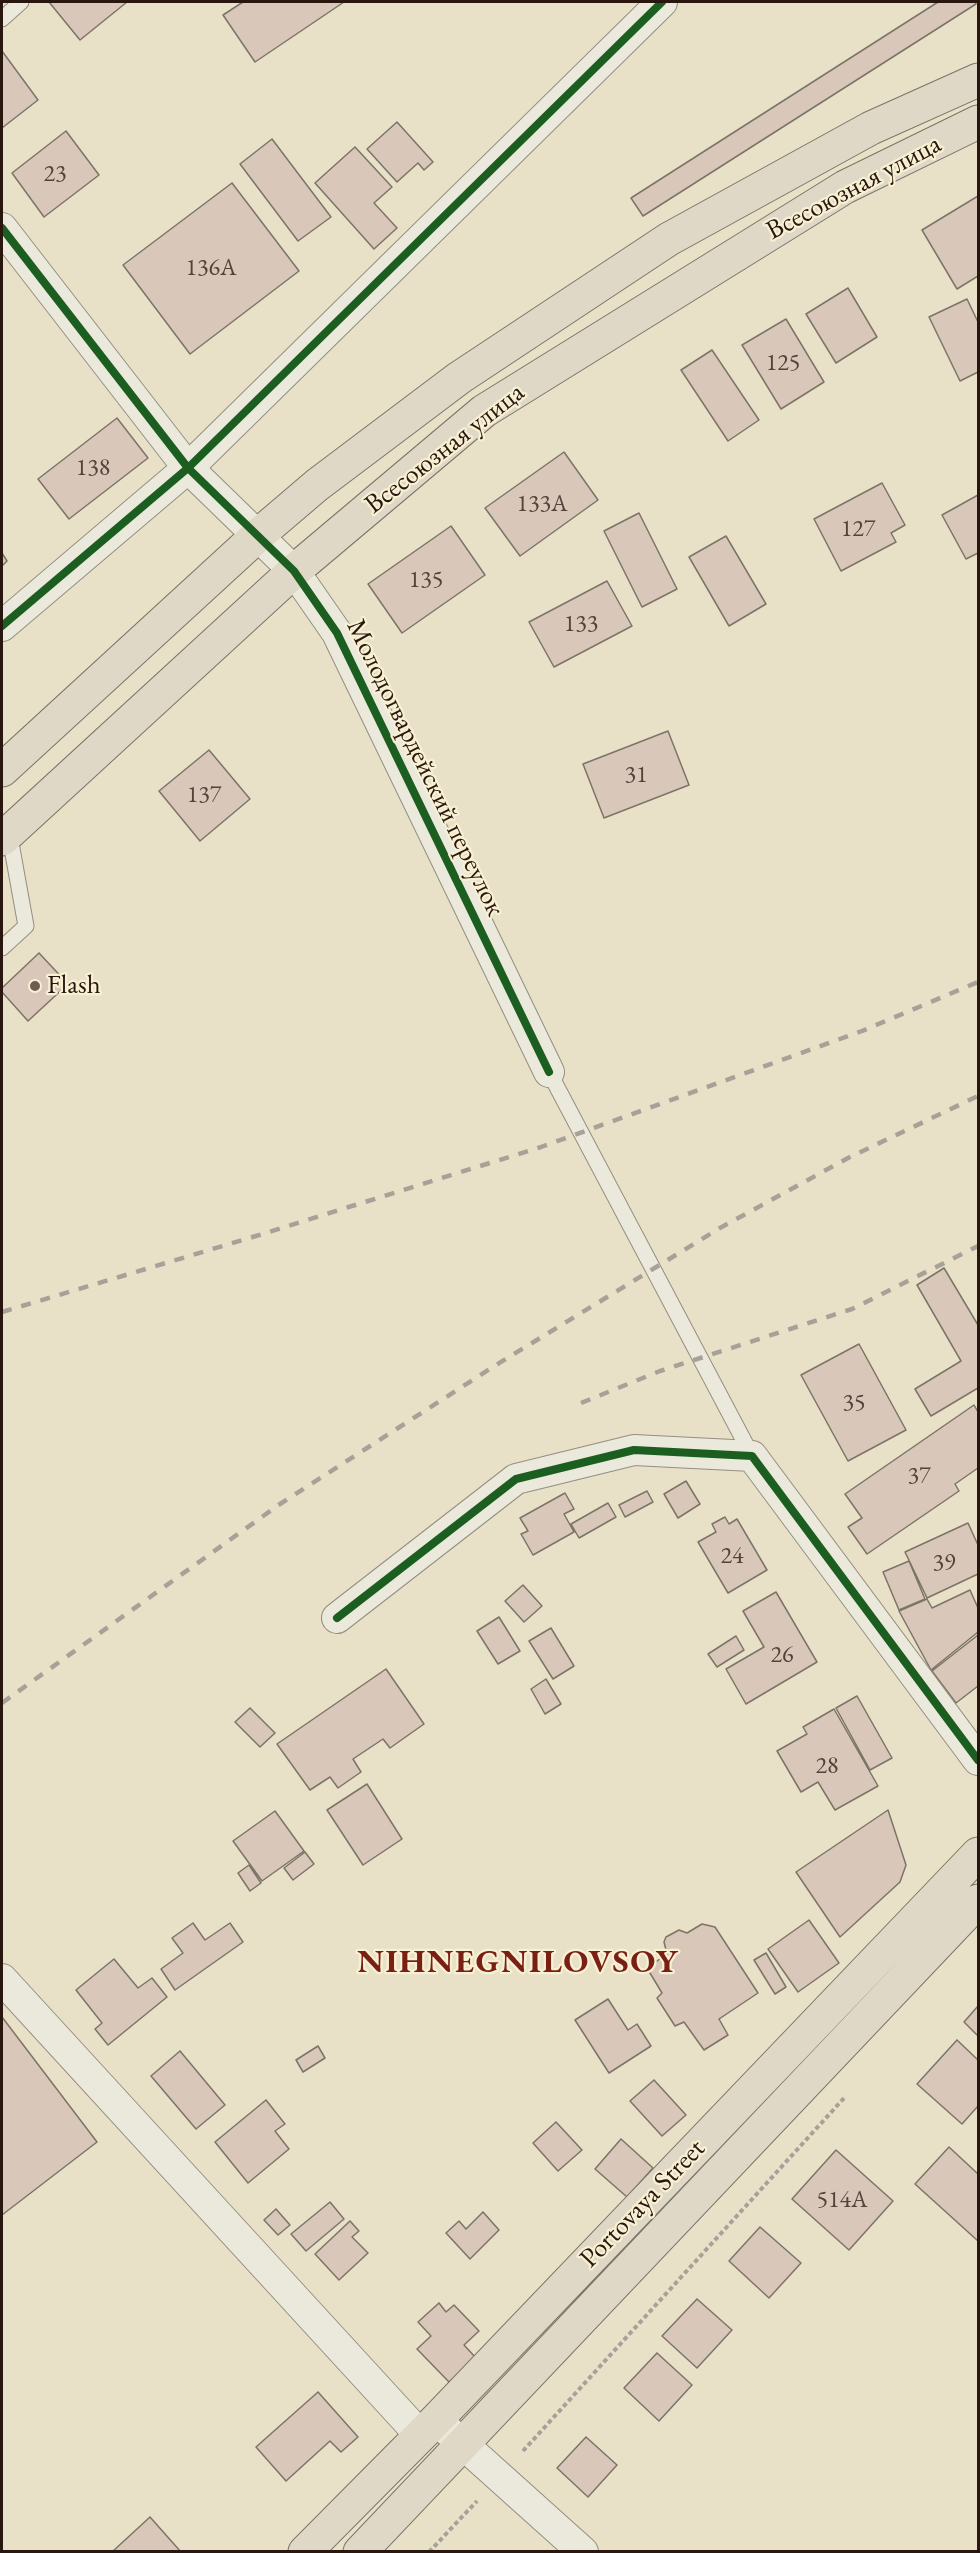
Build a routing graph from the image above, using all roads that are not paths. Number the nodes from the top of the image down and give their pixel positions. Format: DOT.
graph roads {
  1 [pos="21,2"];
  2 [pos="662,2"];
  3 [pos="2,20"];
  4 [pos="978,80"];
  5 [pos="978,122"];
  6 [pos="2,228"];
  7 [pos="188,468"];
  8 [pos="256,537"];
  9 [pos="294,571"];
  10 [pos="2,626"];
  11 [pos="2,770"];
  12 [pos="5,836"];
  13 [pos="2,948"];
  14 [pos="549,1072"];
  15 [pos="752,1456"];
  16 [pos="337,1618"];
  17 [pos="978,1760"];
  18 [pos="978,1854"];
  19 [pos="978,1901"];
  20 [pos="2,1979"];
  21 [pos="429,2428"];
  22 [pos="462,2444"];
  23 [pos="305,2552"];
  24 [pos="360,2552"];
  25 [pos="583,2552"];
  1 -- 3 [label="lane"];
  2 -- 7 [label="street"];
  4 -- 8 [label="main road, Всесоюзная улица"];
  5 -- 9 [label="main road, Всесоюзная улица"];
  6 -- 7 [label="street, Молодогвардейский переулок"];
  7 -- 8 [label="street, Молодогвардейский переулок"];
  7 -- 10 [label="street"];
  8 -- 9 [label="street, Молодогвардейский переулок"];
  8 -- 11 [label="main road, Всесоюзная улица"];
  9 -- 12 [label="main road, Всесоюзная улица"];
  9 -- 14 [label="street, Молодогвардейский переулок"];
  12 -- 13 [label="lane"];
  14 -- 15 [label="lane"];
  15 -- 16 [label="street"];
  15 -- 17 [label="street"];
  18 -- 21 [label="main road, Portovaya Street"];
  19 -- 22 [label="main road, Portovaya Street"];
  20 -- 21 [label="street"];
  21 -- 22 [label="street"];
  21 -- 23 [label="main road, Portovaya Street"];
  22 -- 24 [label="main road, Portovaya Street"];
  22 -- 25 [label="street"];
}
